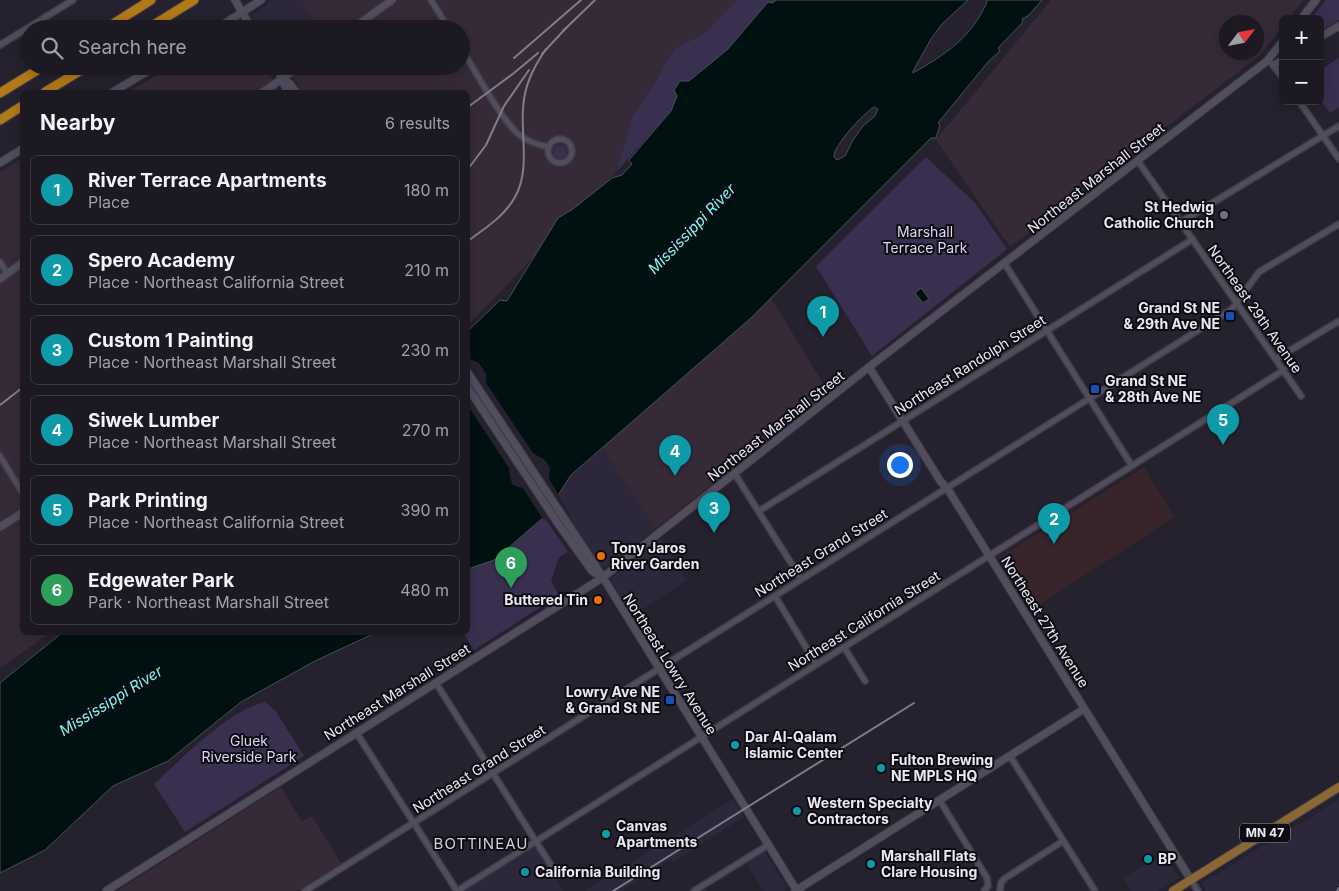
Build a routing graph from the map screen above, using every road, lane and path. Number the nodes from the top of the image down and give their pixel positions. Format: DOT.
graph roads {
  1 [pos="73,0"];
  2 [pos="151,0"];
  3 [pos="194,0"];
  4 [pos="235,0"];
  5 [pos="261,0"];
  6 [pos="392,0"];
  7 [pos="431,0"];
  8 [pos="1316,0"];
  9 [pos="242,12"];
  10 [pos="1304,15"];
  11 [pos="40,20"];
  12 [pos="119,20"];
  13 [pos="162,20"];
  14 [pos="230,20"];
  15 [pos="247,20"];
  16 [pos="364,20"];
  17 [pos="443,20"];
  18 [pos="1339,26"];
  19 [pos="20,32"];
  20 [pos="1324,35"];
  21 [pos="0,44"];
  22 [pos="1279,46"];
  23 [pos="1267,61"];
  24 [pos="470,62"];
  25 [pos="1279,62"];
  26 [pos="1274,65"];
  27 [pos="1279,72"];
  28 [pos="30,75"];
  29 [pos="73,75"];
  30 [pos="141,75"];
  31 [pos="281,75"];
  32 [pos="287,75"];
  33 [pos="283,78"];
  34 [pos="48,90"];
  35 [pos="117,90"];
  36 [pos="266,90"];
  37 [pos="287,90"];
  38 [pos="294,90"];
  39 [pos="0,94"];
  40 [pos="1302,105"];
  41 [pos="20,107"];
  42 [pos="0,120"];
  43 [pos="1339,126"];
  44 [pos="1323,136"];
  45 [pos="549,147"];
  46 [pos="20,150"];
  47 [pos="1339,159"];
  48 [pos="1138,161"];
  49 [pos="0,163"];
  50 [pos="1181,222"];
  51 [pos="1339,224"];
  52 [pos="1193,239"];
  53 [pos="0,262"];
  54 [pos="20,264"];
  55 [pos="1005,264"];
  56 [pos="7,274"];
  57 [pos="0,279"];
  58 [pos="1237,302"];
  59 [pos="1339,321"];
  60 [pos="1047,330"];
  61 [pos="1276,359"];
  62 [pos="869,368"];
  63 [pos="1284,370"];
  64 [pos="470,376"];
  65 [pos="470,391"];
  66 [pos="1301,396"];
  67 [pos="1090,398"];
  68 [pos="903,421"];
  69 [pos="0,456"];
  70 [pos="1132,466"];
  71 [pos="735,474"];
  72 [pos="947,488"];
  73 [pos="20,489"];
  74 [pos="759,511"];
  75 [pos="20,514"];
  76 [pos="0,527"];
  77 [pos="988,555"];
  78 [pos="602,578"];
  79 [pos="801,579"];
  80 [pos="775,596"];
  81 [pos="844,647"];
  82 [pos="816,664"];
  83 [pos="659,670"];
  84 [pos="865,681"];
  85 [pos="436,683"];
  86 [pos="1084,709"];
  87 [pos="356,732"];
  88 [pos="701,738"];
  89 [pos="1010,756"];
  90 [pos="493,772"];
  91 [pos="1339,787"];
  92 [pos="940,801"];
  93 [pos="414,823"];
  94 [pos="535,841"];
  95 [pos="1063,841"];
  96 [pos="768,846"];
  97 [pos="552,868"];
  98 [pos="1191,880"];
  99 [pos="986,889"];
  100 [pos="1000,889"];
  101 [pos="106,891"];
  102 [pos="305,891"];
  103 [pos="457,891"];
  104 [pos="694,891"];
  105 [pos="796,891"];
  106 [pos="1095,891"];
  107 [pos="1173,891"];
  108 [pos="1198,891"];
  1 -- 11 [label="street"];
  2 -- 12 [label="highway"];
  3 -- 13 [label="highway"];
  4 -- 9 [label="street"];
  5 -- 9 [label="street"];
  6 -- 16 [label="street"];
  7 -- 17 [label="street"];
  8 -- 10 [label="street"];
  9 -- 14 [label="street"];
  9 -- 15 [label="street"];
  18 -- 20 [label="street"];
  19 -- 21 [label="street"];
  22 -- 23 [label="street, Northeast Marshall Street"];
  23 -- 26 [label="street"];
  23 -- 48 [label="street, Northeast Marshall Street"];
  24 -- 45 [label="street"];
  25 -- 26 [label="street"];
  26 -- 27 [label="street"];
  28 -- 39 [label="highway"];
  29 -- 34 [label="highway"];
  30 -- 35 [label="street"];
  31 -- 33 [label="street"];
  32 -- 33 [label="street"];
  33 -- 36 [label="street"];
  33 -- 37 [label="street"];
  33 -- 38 [label="street"];
  40 -- 44 [label="street"];
  41 -- 42 [label="highway"];
  43 -- 44 [label="street"];
  44 -- 47 [label="street"];
  44 -- 50 [label="street"];
  45 -- 45 [label="street"];
  46 -- 49 [label="street"];
  48 -- 50 [label="street, Northeast 29th Avenue"];
  48 -- 55 [label="street, Northeast Marshall Street"];
  50 -- 52 [label="street, Northeast 29th Avenue"];
  51 -- 58 [label="street, Northeast Grand Street"];
  52 -- 58 [label="street, Northeast 29th Avenue"];
  52 -- 60 [label="street, Northeast Randolph Street"];
  53 -- 56 [label="street"];
  54 -- 56 [label="street"];
  55 -- 60 [label="street"];
  55 -- 62 [label="street, Northeast Marshall Street"];
  56 -- 57 [label="street"];
  58 -- 61 [label="street, Northeast 29th Avenue"];
  58 -- 67 [label="street, Northeast Grand Street"];
  59 -- 61 [label="street"];
  60 -- 67 [label="street"];
  60 -- 68 [label="street, Northeast Randolph Street"];
  61 -- 63 [label="street, Northeast 29th Avenue"];
  62 -- 68 [label="street, Northeast 27th Avenue"];
  62 -- 71 [label="street, Northeast Marshall Street"];
  63 -- 66 [label="street, Northeast 29th Avenue"];
  63 -- 70 [label="street, Northeast California Street"];
  64 -- 78 [label="street, Northeast Lowry Avenue"];
  65 -- 78 [label="street, Northeast Lowry Avenue"];
  67 -- 70 [label="street"];
  67 -- 72 [label="street, Northeast Grand Street"];
  68 -- 72 [label="street, Northeast 27th Avenue"];
  68 -- 74 [label="street, Northeast Randolph Street"];
  69 -- 73 [label="street"];
  70 -- 77 [label="street, Northeast California Street"];
  71 -- 74 [label="street"];
  71 -- 78 [label="street, Northeast Marshall Street"];
  72 -- 77 [label="street, Northeast 27th Avenue"];
  72 -- 79 [label="street, Northeast Grand Street"];
  74 -- 79 [label="street"];
  75 -- 76 [label="street"];
  77 -- 81 [label="street, Northeast California Street"];
  77 -- 86 [label="street, Northeast 27th Avenue"];
  78 -- 83 [label="street, Northeast Lowry Avenue"];
  78 -- 85 [label="street, Northeast Marshall Street"];
  79 -- 80 [label="street, Northeast Grand Street"];
  80 -- 82 [label="street"];
  80 -- 83 [label="street, Northeast Grand Street"];
  81 -- 82 [label="street, Northeast California Street"];
  81 -- 84 [label="street"];
  82 -- 88 [label="street, Northeast California Street"];
  83 -- 88 [label="street, Northeast Lowry Avenue"];
  83 -- 90 [label="street, Northeast Grand Street"];
  85 -- 87 [label="street, Northeast Marshall Street"];
  85 -- 90 [label="street"];
  86 -- 89 [label="street"];
  86 -- 98 [label="street, Northeast 27th Avenue"];
  87 -- 93 [label="street"];
  87 -- 101 [label="street, Northeast Marshall Street"];
  88 -- 94 [label="street, Northeast California Street"];
  88 -- 96 [label="street, Northeast Lowry Avenue"];
  89 -- 92 [label="street"];
  89 -- 95 [label="street"];
  90 -- 93 [label="street, Northeast Grand Street"];
  90 -- 94 [label="street"];
  91 -- 98 [label="main road, MN 47"];
  92 -- 99 [label="street"];
  92 -- 105 [label="street"];
  93 -- 102 [label="street, Northeast Grand Street"];
  93 -- 103 [label="street"];
  94 -- 97 [label="street"];
  94 -- 103 [label="street, Northeast California Street"];
  95 -- 100 [label="street"];
  95 -- 106 [label="street"];
  96 -- 104 [label="street"];
  96 -- 105 [label="street, Northeast Lowry Avenue"];
  98 -- 107 [label="main road, MN 47"];
  98 -- 108 [label="street, Northeast 27th Avenue"];
}
